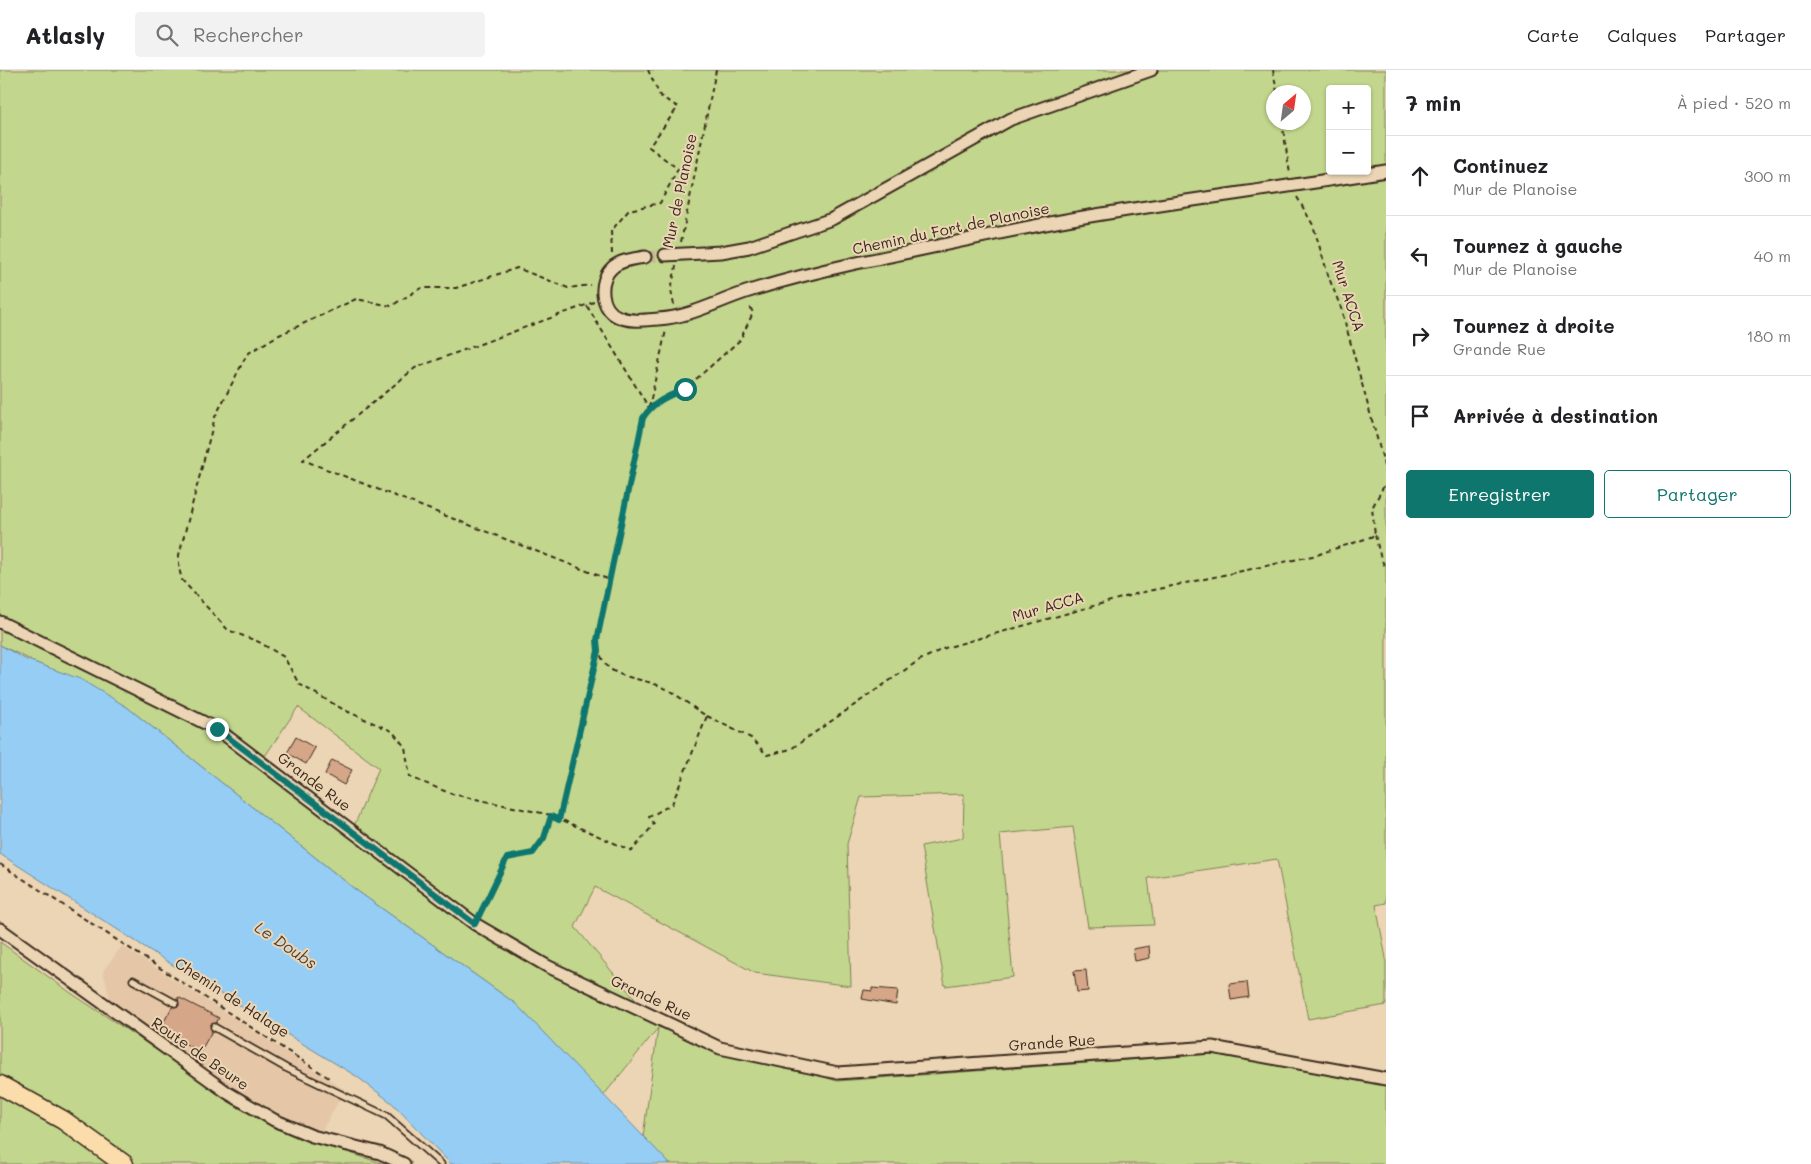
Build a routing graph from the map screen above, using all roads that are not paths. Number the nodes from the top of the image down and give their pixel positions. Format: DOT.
graph roads {
  1 [pos="1150,70"];
  2 [pos="1386,171"];
  3 [pos="665,255"];
  4 [pos="645,257"];
  5 [pos="0,622"];
  6 [pos="0,929"];
  7 [pos="133,980"];
  8 [pos="175,1003"];
  9 [pos="214,1027"];
  10 [pos="1386,1079"];
  11 [pos="0,1085"];
  12 [pos="124,1164"];
  13 [pos="404,1164"];
  14 [pos="441,1164"];
  1 -- 3 [label="street"];
  2 -- 4 [label="street, Chemin du Fort de Planoise"];
  5 -- 10 [label="street, Grande Rue"];
  6 -- 13 [label="street, Route de Beure"];
  7 -- 8 [label="lane"];
  9 -- 14 [label="lane"];
  11 -- 12 [label="main road"];
}
